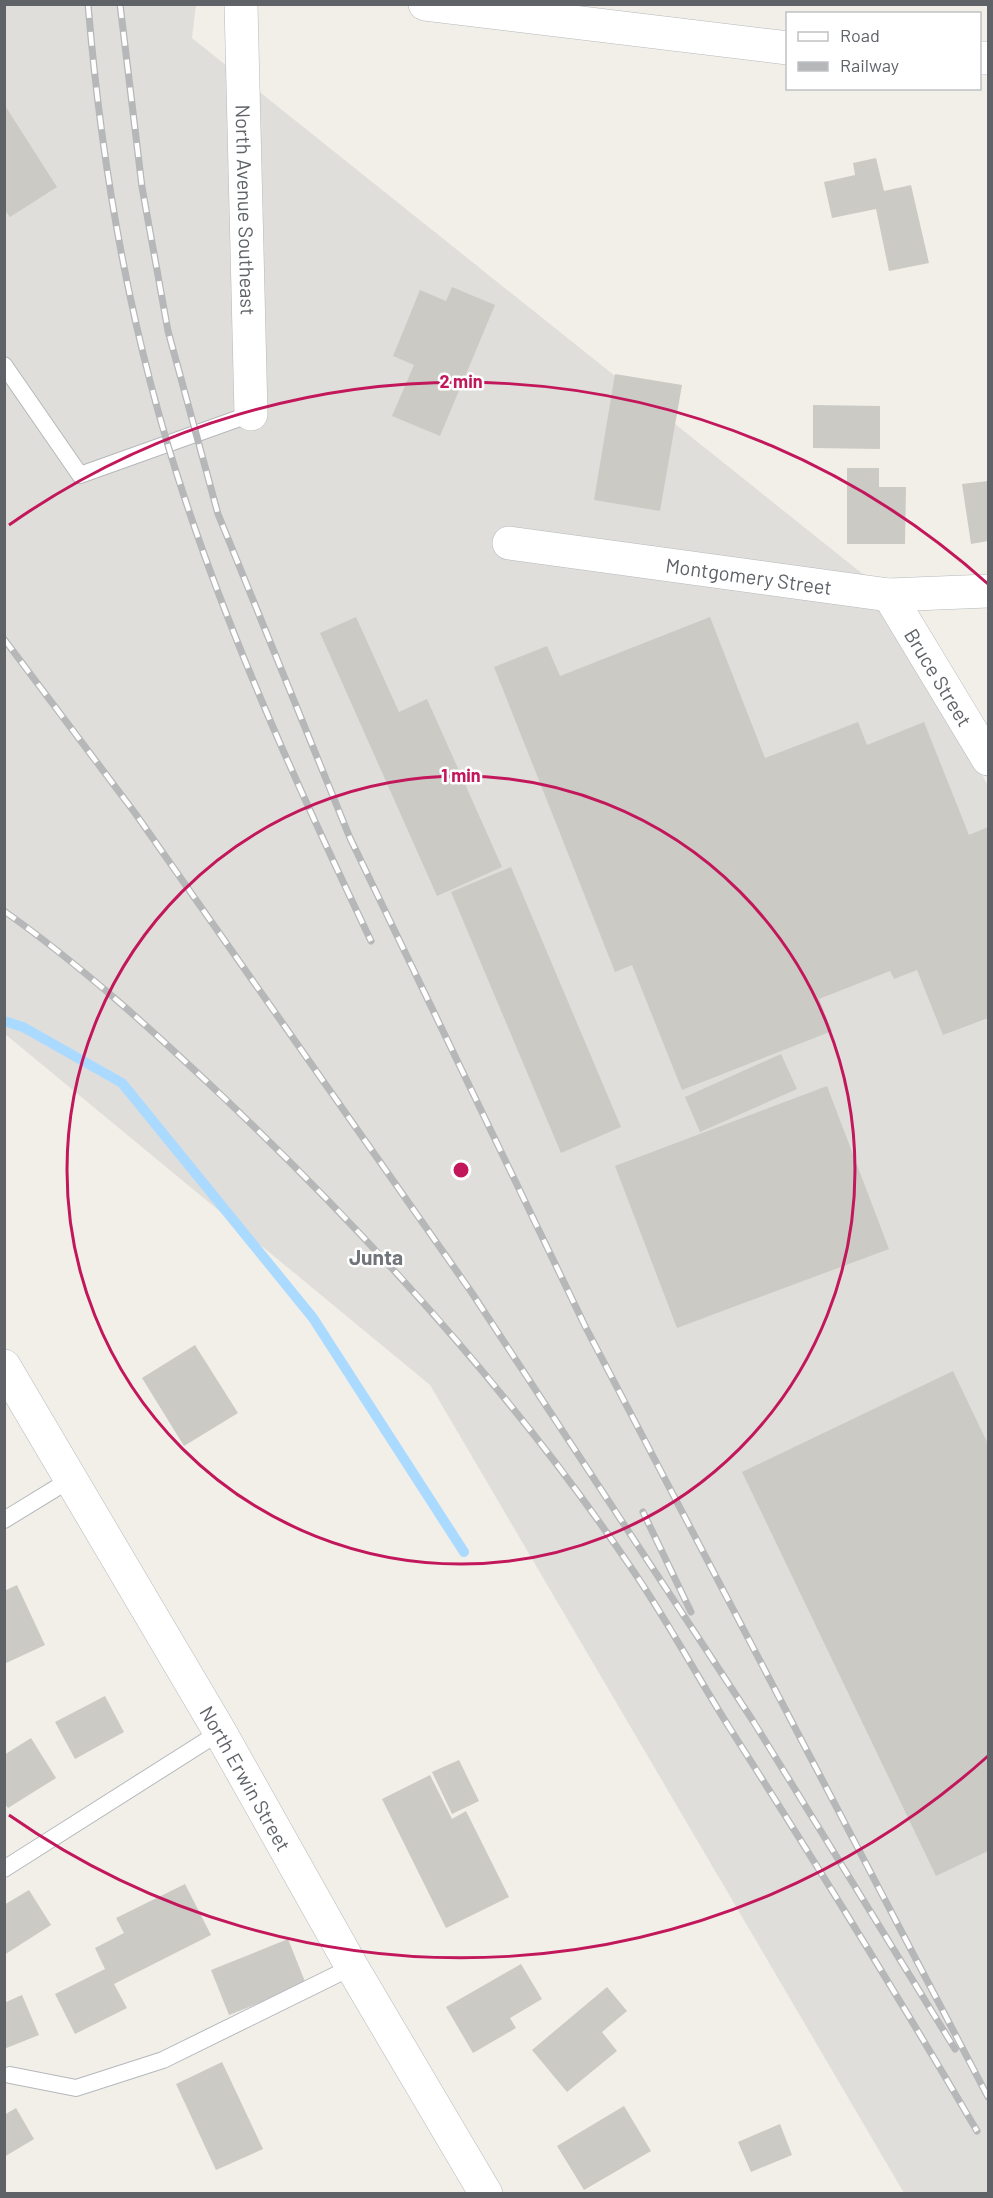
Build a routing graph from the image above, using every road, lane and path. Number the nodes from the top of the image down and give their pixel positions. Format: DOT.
graph roads {
  1 [pos="241,4"];
  2 [pos="425,4"];
  3 [pos="786,48"];
  4 [pos="4,365"];
  5 [pos="251,414"];
  6 [pos="509,543"];
  7 [pos="988,591"];
  8 [pos="889,595"];
  9 [pos="988,759"];
  10 [pos="4,1366"];
  11 [pos="71,1479"];
  12 [pos="4,1520"];
  13 [pos="220,1732"];
  14 [pos="4,1869"];
  15 [pos="352,1967"];
  16 [pos="10,2075"];
  17 [pos="486,2193"];
  1 -- 5 [label="street, North Avenue Southeast"];
  2 -- 3 [label="street"];
  4 -- 5 [label="lane"];
  6 -- 8 [label="street, Montgomery Street"];
  7 -- 8 [label="street, Montgomery Street"];
  8 -- 9 [label="street, Bruce Street"];
  10 -- 11 [label="street, North Erwin Street"];
  11 -- 12 [label="lane"];
  11 -- 13 [label="street, North Erwin Street"];
  13 -- 14 [label="lane"];
  13 -- 15 [label="street, North Erwin Street"];
  15 -- 16 [label="lane"];
  15 -- 17 [label="street, North Erwin Street"];
}
